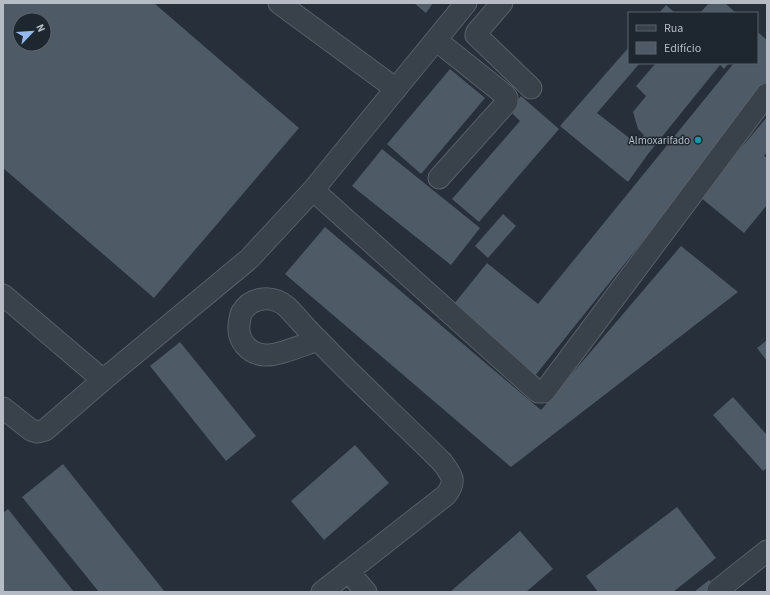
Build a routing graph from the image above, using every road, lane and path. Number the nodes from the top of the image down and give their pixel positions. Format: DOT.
graph roads {
  1 [pos="279,3"];
  2 [pos="466,3"];
  3 [pos="502,3"];
  4 [pos="436,40"];
  5 [pos="530,88"];
  6 [pos="396,89"];
  7 [pos="767,94"];
  8 [pos="439,178"];
  9 [pos="313,190"];
  10 [pos="3,294"];
  11 [pos="318,340"];
  12 [pos="103,380"];
  13 [pos="3,408"];
  14 [pos="767,551"];
  15 [pos="348,571"];
  16 [pos="718,590"];
  17 [pos="322,592"];
  18 [pos="366,592"];
  1 -- 6 [label="lane"];
  2 -- 4 [label="lane"];
  3 -- 5 [label="lane"];
  4 -- 6 [label="lane"];
  4 -- 8 [label="lane"];
  6 -- 9 [label="lane"];
  7 -- 9 [label="lane"];
  9 -- 12 [label="lane"];
  10 -- 12 [label="lane"];
  11 -- 15 [label="lane"];
  12 -- 13 [label="lane"];
  14 -- 16 [label="lane"];
  15 -- 17 [label="lane"];
  15 -- 18 [label="lane"];
}
